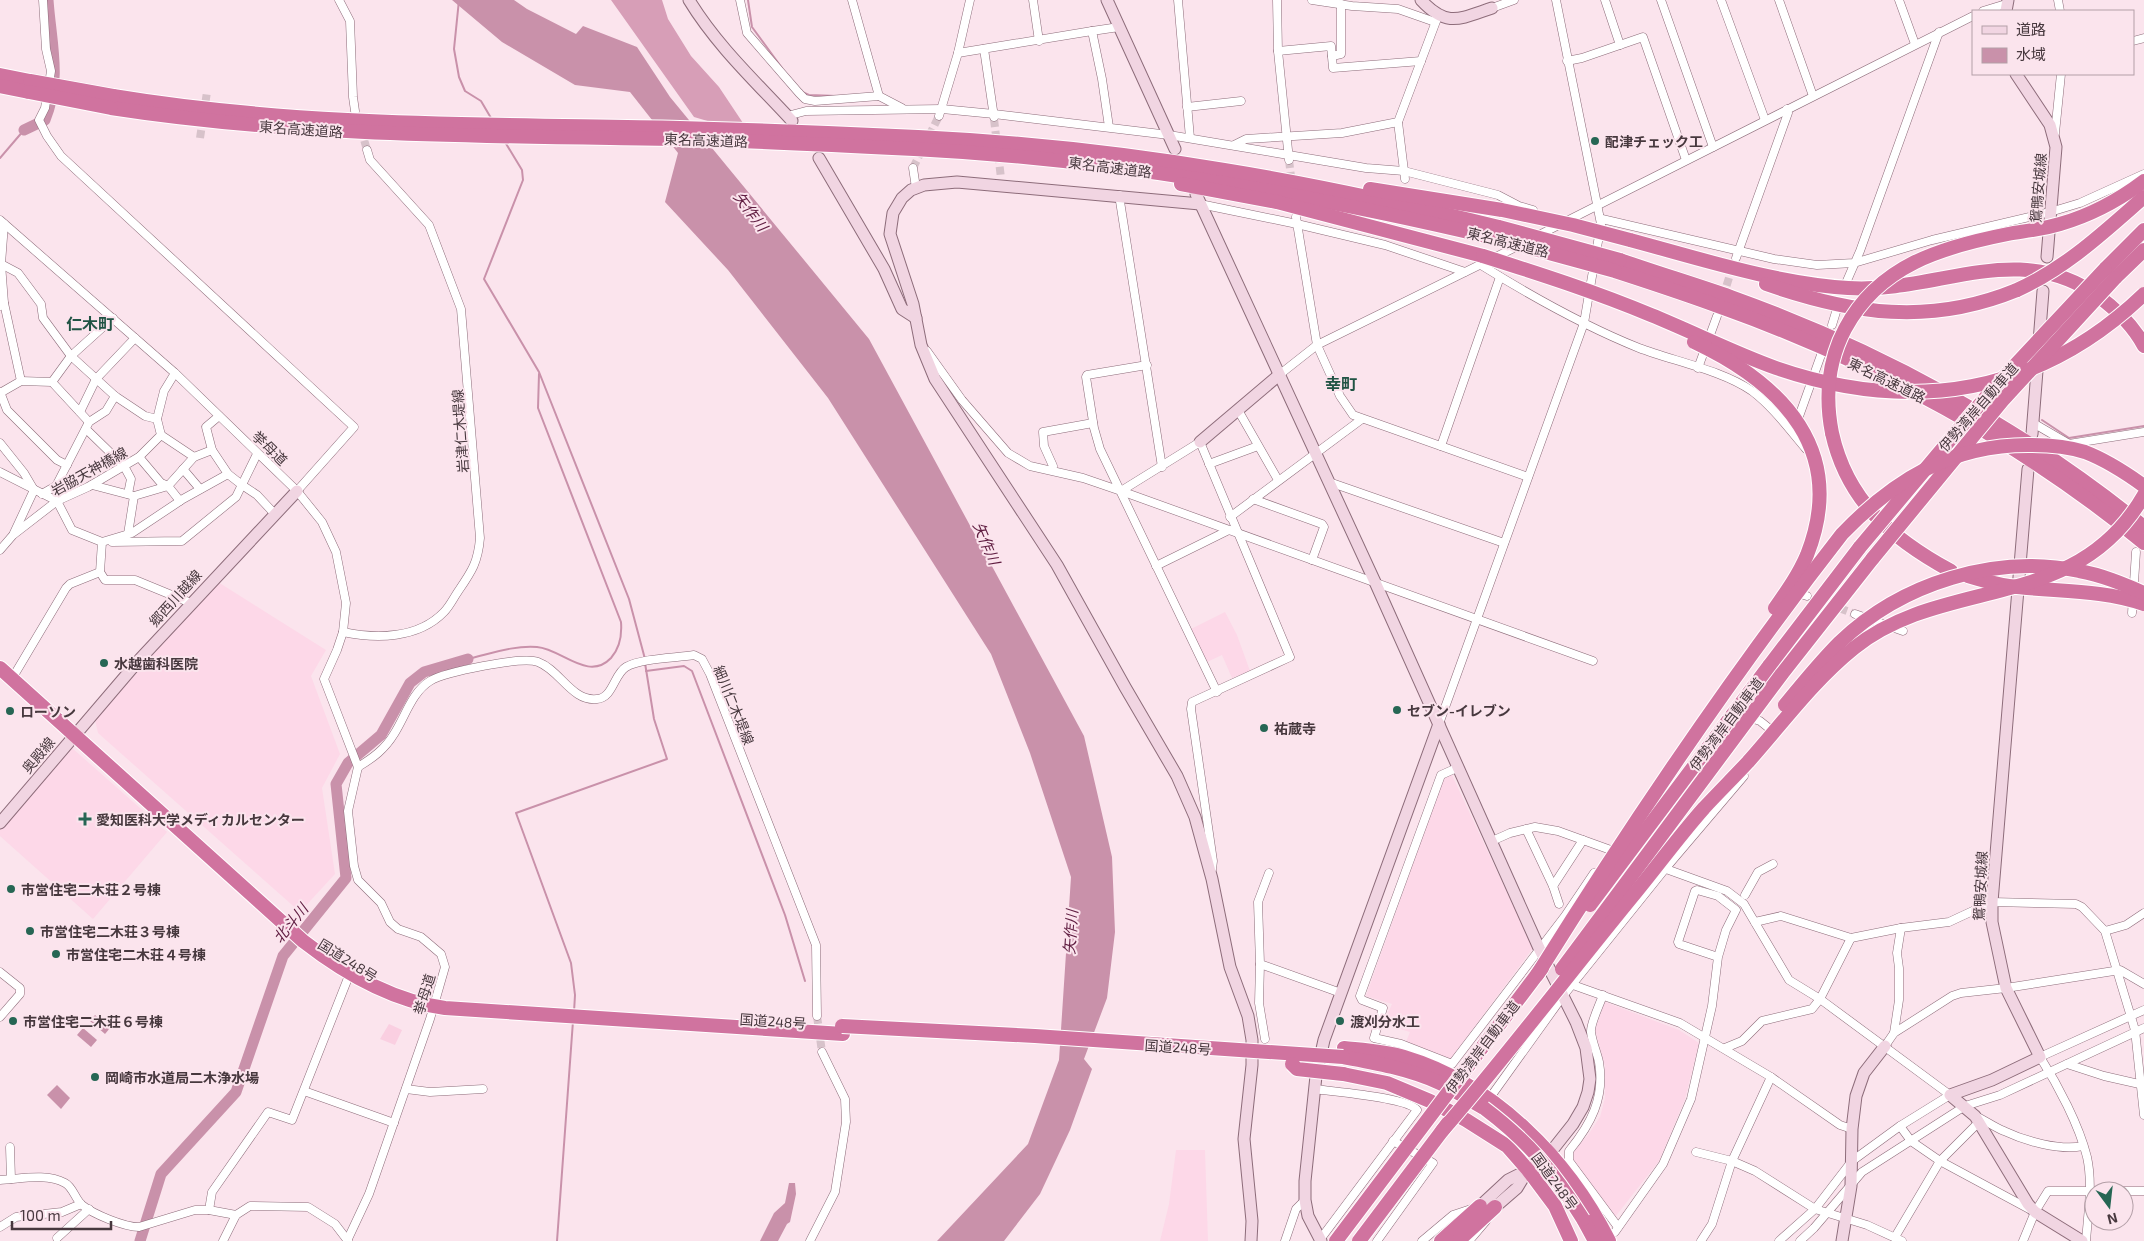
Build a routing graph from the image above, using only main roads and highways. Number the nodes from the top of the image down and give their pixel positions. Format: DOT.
graph roads {
  1 [pos="0,75"];
  2 [pos="0,86"];
  3 [pos="29,86"];
  4 [pos="762,136"];
  5 [pos="1037,158"];
  6 [pos="1224,169"];
  7 [pos="2144,181"];
  8 [pos="2144,197"];
  9 [pos="2144,230"];
  10 [pos="1496,233"];
  11 [pos="1647,244"];
  12 [pos="2144,250"];
  13 [pos="1617,266"];
  14 [pos="2110,273"];
  15 [pos="1555,279"];
  16 [pos="2144,294"];
  17 [pos="2144,346"];
  18 [pos="2144,495"];
  19 [pos="2144,526"];
  20 [pos="2140,548"];
  21 [pos="2144,593"];
  22 [pos="2144,604"];
  23 [pos="0,658"];
  24 [pos="0,668"];
  25 [pos="1704,721"];
  26 [pos="77,732"];
  27 [pos="1703,810"];
  28 [pos="300,933"];
  29 [pos="1537,975"];
  30 [pos="435,1003"];
  31 [pos="842,1030"];
  32 [pos="1343,1062"];
  33 [pos="1484,1107"];
  34 [pos="1442,1130"];
  35 [pos="1480,1206"];
  36 [pos="1495,1207"];
  37 [pos="1580,1222"];
  38 [pos="1614,1233"];
  39 [pos="1336,1241"];
  40 [pos="1359,1241"];
  41 [pos="1441,1241"];
  42 [pos="1458,1241"];
  43 [pos="1571,1241"];
  44 [pos="1585,1241"];
  45 [pos="1595,1241"];
  1 -- 3 [label="highway, 東名高速道路"];
  2 -- 3 [label="highway, 東名高速道路"];
  3 -- 4 [label="highway, 東名高速道路, bridge"];
  4 -- 5 [label="highway, 東名高速道路"];
  4 -- 6 [label="highway, 東名高速道路"];
  5 -- 10 [label="highway, 東名高速道路"];
  5 -- 15 [label="highway, bridge"];
  6 -- 10 [label="highway, 東名高速道路"];
  6 -- 11 [label="highway, bridge"];
  7 -- 22 [label="highway, bridge"];
  8 -- 11 [label="highway, bridge"];
  9 -- 14 [label="highway, 伊勢湾岸自動車道"];
  10 -- 13 [label="highway, 東名高速道路, bridge"];
  11 -- 17 [label="highway"];
  12 -- 14 [label="highway, 伊勢湾岸自動車道"];
  13 -- 19 [label="highway, 東名高速道路"];
  13 -- 20 [label="highway, 東名高速道路"];
  14 -- 29 [label="highway, 伊勢湾岸自動車道, bridge"];
  14 -- 34 [label="highway, 伊勢湾岸自動車道, bridge"];
  15 -- 16 [label="highway, bridge"];
  15 -- 25 [label="highway, bridge"];
  18 -- 25 [label="highway, bridge"];
  18 -- 27 [label="highway, bridge"];
  21 -- 27 [label="highway, bridge"];
  23 -- 26 [label="highway, 国道248号"];
  24 -- 26 [label="highway, 国道248号"];
  25 -- 29 [label="highway, bridge"];
  26 -- 28 [label="highway, 国道248号"];
  27 -- 34 [label="highway, bridge"];
  28 -- 30 [label="highway, 国道248号"];
  28 -- 30 [label="highway, 国道248号"];
  29 -- 39 [label="highway, 伊勢湾岸自動車道, bridge"];
  30 -- 31 [label="highway, 国道248号"];
  31 -- 32 [label="highway, 国道248号, bridge"];
  31 -- 32 [label="highway, 国道248号, bridge"];
  32 -- 33 [label="highway, 国道248号"];
  32 -- 43 [label="highway"];
  33 -- 37 [label="highway, 国道248号, bridge"];
  33 -- 38 [label="highway"];
  34 -- 40 [label="highway, 伊勢湾岸自動車道, bridge"];
  35 -- 41 [label="highway"];
  36 -- 42 [label="highway"];
  37 -- 44 [label="highway, 国道248号"];
  37 -- 45 [label="highway, 国道248号"];
}
